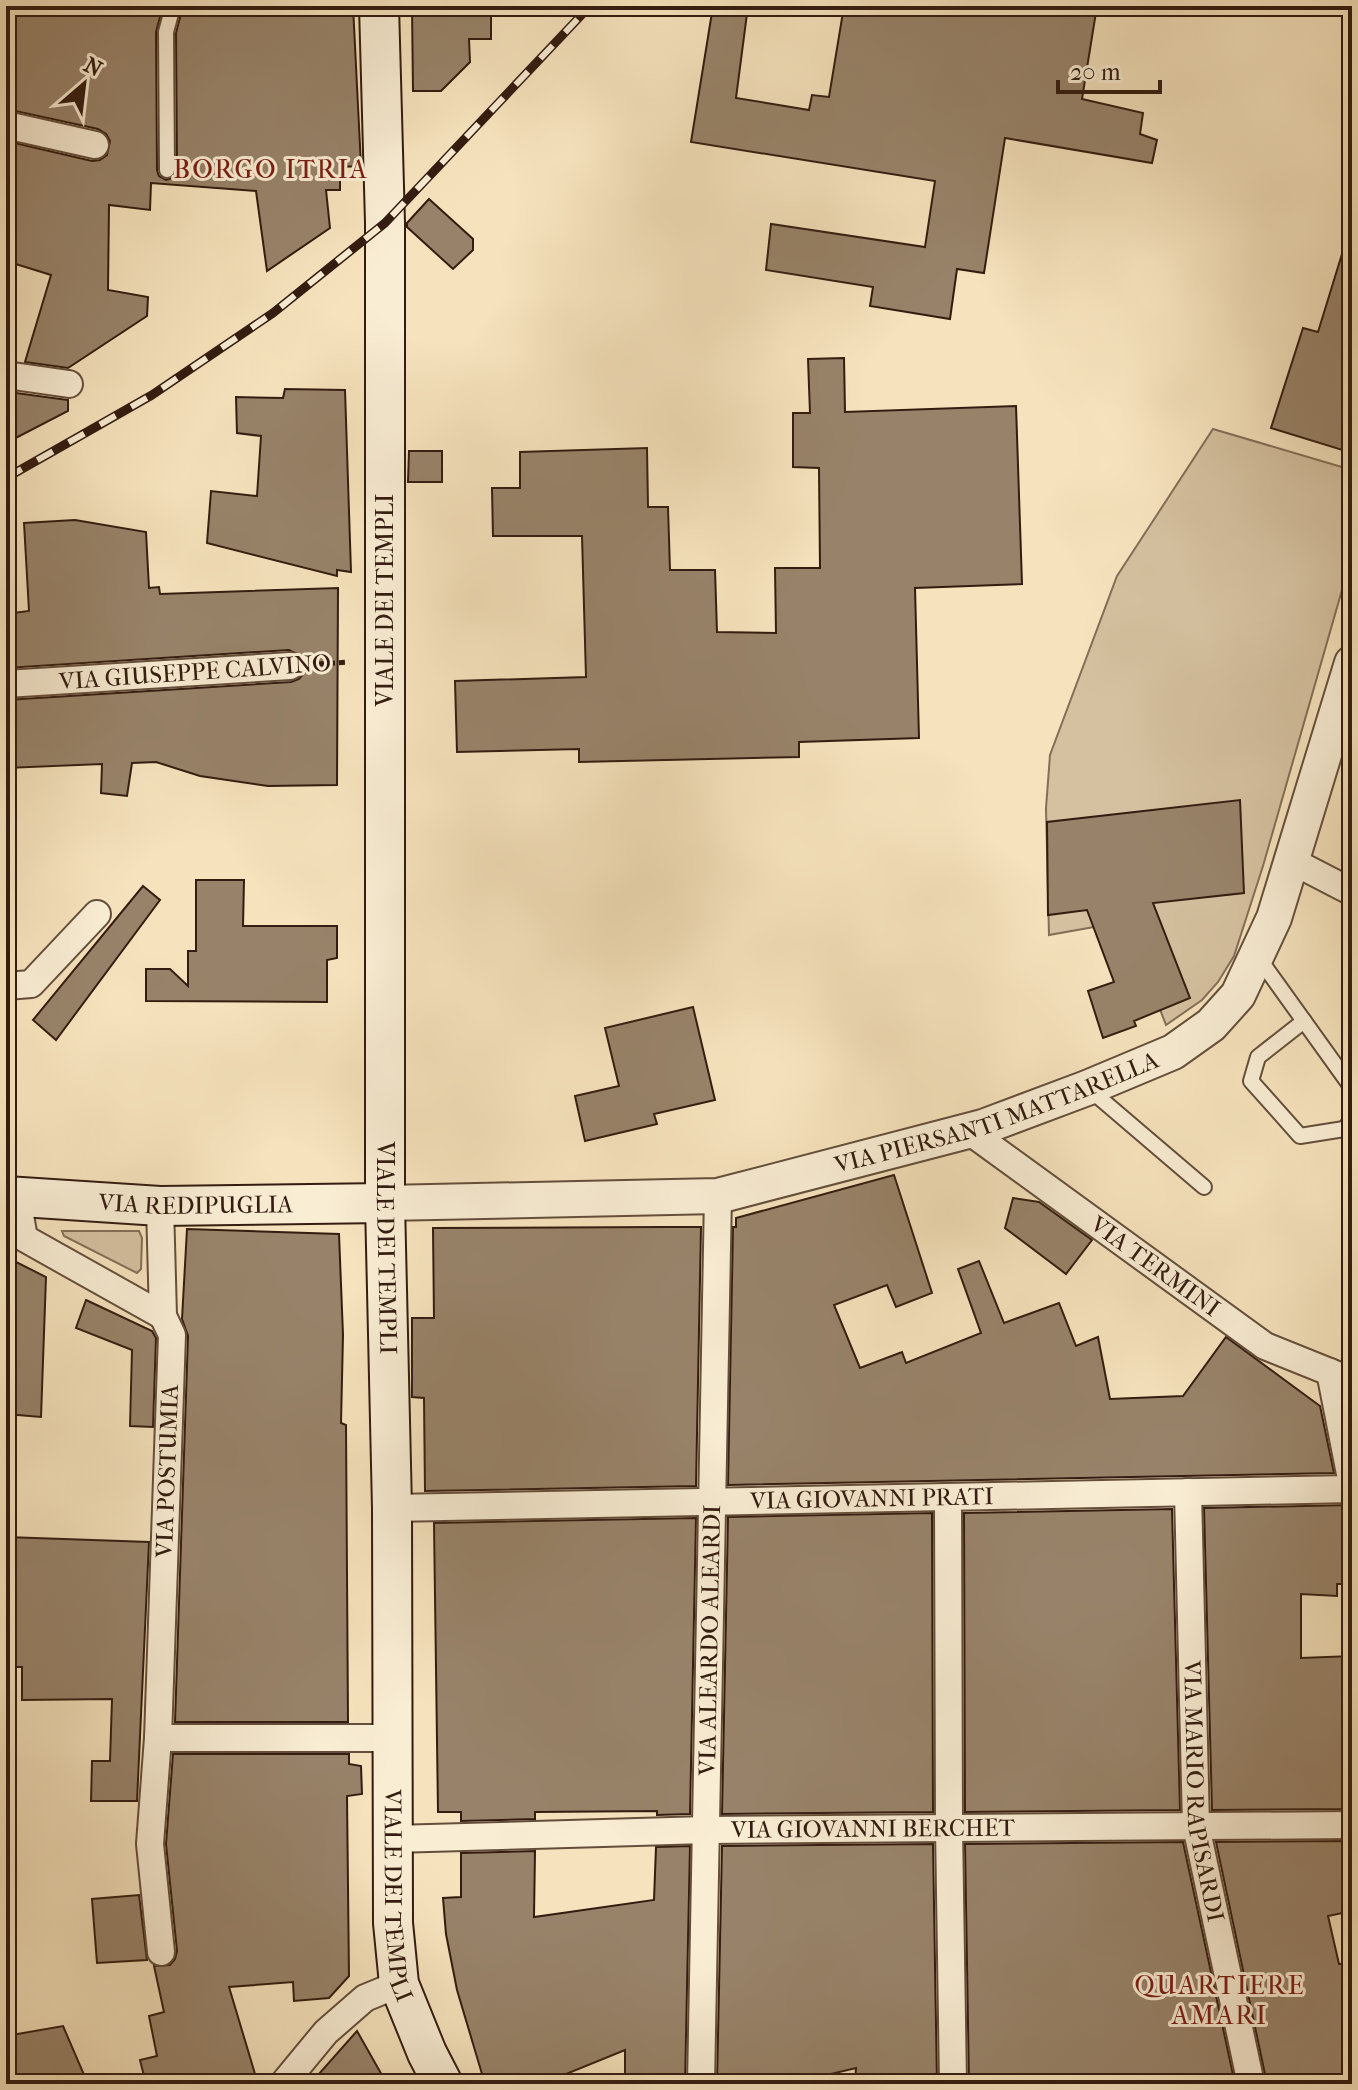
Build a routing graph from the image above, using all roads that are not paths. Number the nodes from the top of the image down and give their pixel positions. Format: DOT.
graph roads {
  1 [pos="173,6"];
  2 [pos="379,6"];
  3 [pos="6,125"];
  4 [pos="95,145"];
  5 [pos="167,170"];
  6 [pos="6,375"];
  7 [pos="69,384"];
  8 [pos="1352,663"];
  9 [pos="290,666"];
  10 [pos="6,684"];
  11 [pos="1292,861"];
  12 [pos="1352,892"];
  13 [pos="97,914"];
  14 [pos="1258,956"];
  15 [pos="6,986"];
  16 [pos="1304,1021"];
  17 [pos="1087,1088"];
  18 [pos="1352,1088"];
  19 [pos="1352,1120"];
  20 [pos="969,1131"];
  21 [pos="1204,1187"];
  22 [pos="718,1196"];
  23 [pos="11,1197"];
  24 [pos="385,1203"];
  25 [pos="160,1206"];
  26 [pos="163,1316"];
  27 [pos="1341,1376"];
  28 [pos="1352,1487"];
  29 [pos="1188,1492"];
  30 [pos="948,1497"];
  31 [pos="712,1502"];
  32 [pos="392,1508"];
  33 [pos="158,1738"];
  34 [pos="391,1738"];
  35 [pos="1352,1825"];
  36 [pos="1196,1826"];
  37 [pos="949,1828"];
  38 [pos="706,1830"];
  39 [pos="393,1839"];
  40 [pos="161,1952"];
  41 [pos="399,1984"];
  42 [pos="283,2084"];
  43 [pos="443,2084"];
  44 [pos="701,2084"];
  45 [pos="953,2084"];
  46 [pos="1251,2084"];
  1 -- 5 [label="lane"];
  2 -- 24 [label="main road, VIALE DEI TEMPLI"];
  3 -- 4 [label="street"];
  6 -- 7 [label="street"];
  8 -- 11 [label="street, VIA PIERSANTI MATTARELLA"];
  9 -- 10 [label="street, VIA GIUSEPPE CALVINO"];
  11 -- 12 [label="street"];
  11 -- 14 [label="street, VIA PIERSANTI MATTARELLA"];
  13 -- 15 [label="street"];
  14 -- 16 [label="lane"];
  14 -- 17 [label="street, VIA PIERSANTI MATTARELLA"];
  16 -- 18 [label="lane"];
  16 -- 19 [label="lane"];
  17 -- 20 [label="street, VIA PIERSANTI MATTARELLA"];
  17 -- 21 [label="lane"];
  20 -- 22 [label="street, VIA PIERSANTI MATTARELLA"];
  20 -- 27 [label="street, VIA TERMINI"];
  22 -- 24 [label="street, VIA PIERSANTI MATTARELLA"];
  22 -- 31 [label="street, VIA ALEARDO ALEARDI"];
  23 -- 25 [label="main road, VIA REDIPUGLIA"];
  23 -- 26 [label="street"];
  24 -- 25 [label="main road, VIA REDIPUGLIA"];
  24 -- 32 [label="main road, VIALE DEI TEMPLI"];
  25 -- 26 [label="street, VIA POSTUMIA"];
  26 -- 33 [label="street, VIA POSTUMIA"];
  27 -- 28 [label="street"];
  28 -- 29 [label="street, VIA GIOVANNI PRATI"];
  29 -- 30 [label="street, VIA GIOVANNI PRATI"];
  29 -- 36 [label="street, VIA MARIO RAPISARDI"];
  30 -- 31 [label="street, VIA GIOVANNI PRATI"];
  30 -- 37 [label="street"];
  31 -- 32 [label="street, VIA GIOVANNI PRATI"];
  31 -- 38 [label="street, VIA ALEARDO ALEARDI"];
  32 -- 34 [label="main road, VIALE DEI TEMPLI"];
  33 -- 34 [label="street"];
  33 -- 40 [label="street, VIA POSTUMIA"];
  34 -- 39 [label="main road, VIALE DEI TEMPLI"];
  35 -- 36 [label="street, VIA GIOVANNI BERCHET"];
  36 -- 37 [label="street, VIA GIOVANNI BERCHET"];
  36 -- 46 [label="street, VIA MARIO RAPISARDI"];
  37 -- 38 [label="street, VIA GIOVANNI BERCHET"];
  37 -- 45 [label="street"];
  38 -- 39 [label="street, VIA GIOVANNI BERCHET"];
  38 -- 44 [label="street, VIA ALEARDO ALEARDI"];
  39 -- 41 [label="main road, VIALE DEI TEMPLI"];
  41 -- 42 [label="street"];
  41 -- 43 [label="main road, VIALE DEI TEMPLI"];
}
